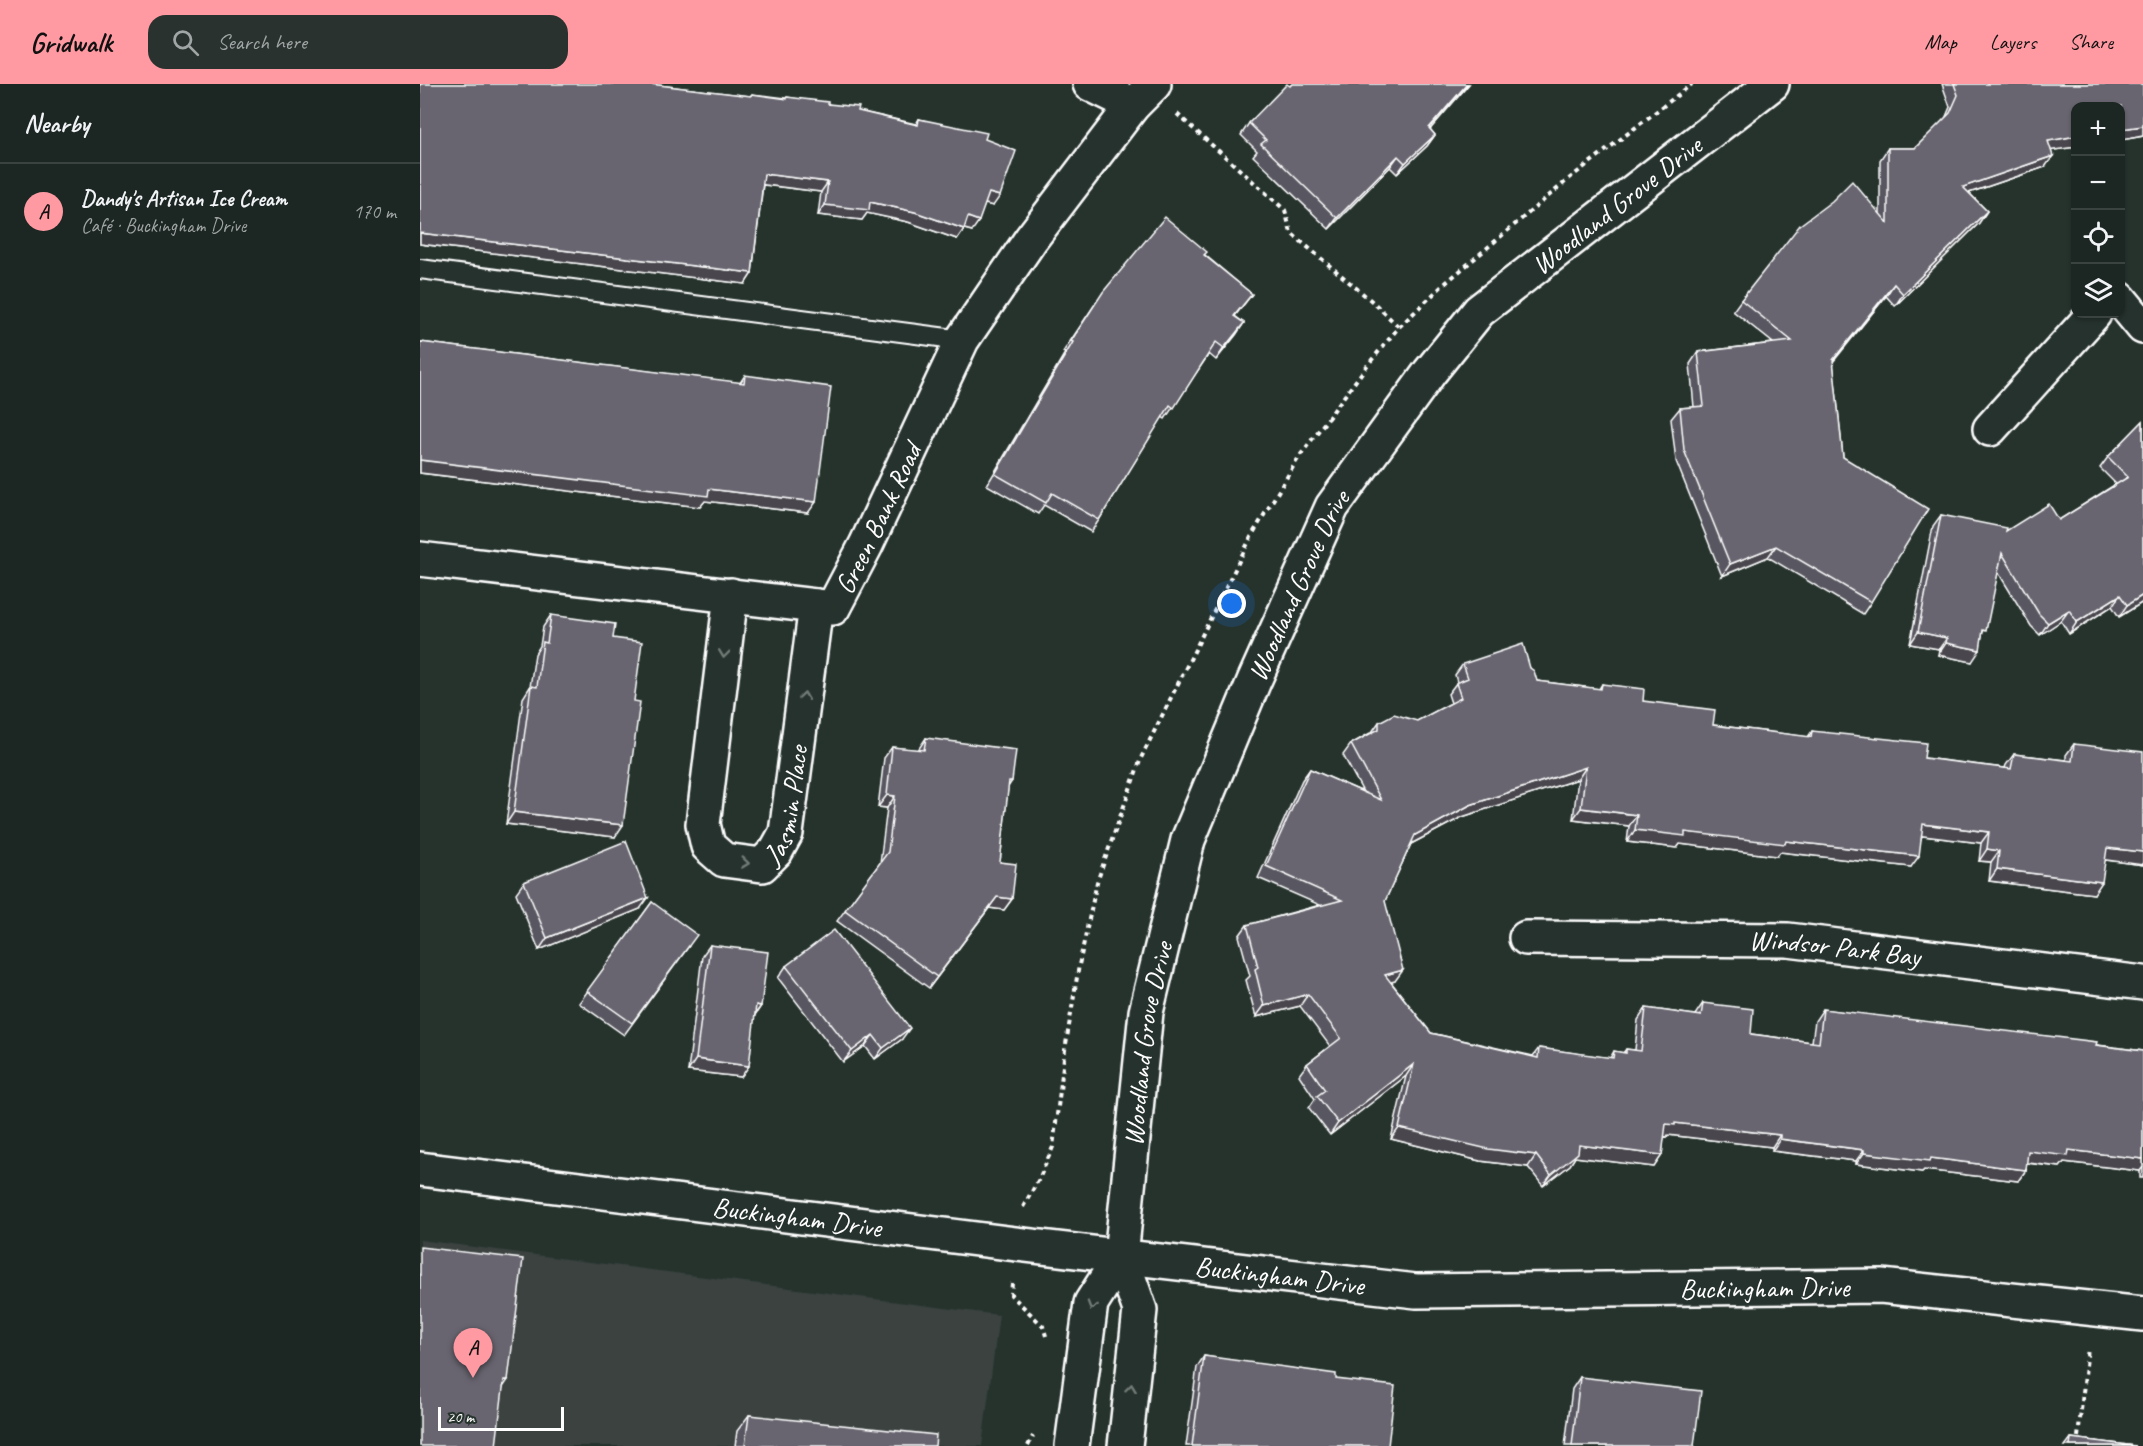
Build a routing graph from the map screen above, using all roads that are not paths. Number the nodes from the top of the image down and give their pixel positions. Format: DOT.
graph roads {
  1 [pos="1090,84"];
  2 [pos="1772,84"];
  3 [pos="1145,93"];
  4 [pos="420,269"];
  5 [pos="2125,304"];
  6 [pos="2090,318"];
  7 [pos="2143,327"];
  8 [pos="962,340"];
  9 [pos="1990,429"];
  10 [pos="420,559"];
  11 [pos="731,596"];
  12 [pos="816,606"];
  13 [pos="1526,938"];
  14 [pos="2143,983"];
  15 [pos="420,1169"];
  16 [pos="1121,1257"];
  17 [pos="2143,1314"];
  18 [pos="1072,1446"];
  19 [pos="1125,1446"];
  1 -- 3 [label="street"];
  2 -- 16 [label="street, Woodland Grove Drive"];
  3 -- 8 [label="street, Green Bank Road"];
  4 -- 8 [label="lane"];
  5 -- 7 [label="street"];
  6 -- 9 [label="street"];
  8 -- 12 [label="street, Green Bank Road"];
  10 -- 11 [label="street, Green Bank Road"];
  11 -- 12 [label="street, Green Bank Road"];
  11 -- 12 [label="street, Jasmin Place, one-way"];
  13 -- 14 [label="street, Windsor Park Bay"];
  15 -- 16 [label="street, Buckingham Drive"];
  16 -- 17 [label="street, Buckingham Drive"];
  16 -- 18 [label="street, Woodland Grove Drive, one-way"];
  19 -- 16 [label="street, Woodland Grove Drive, one-way"];
}
